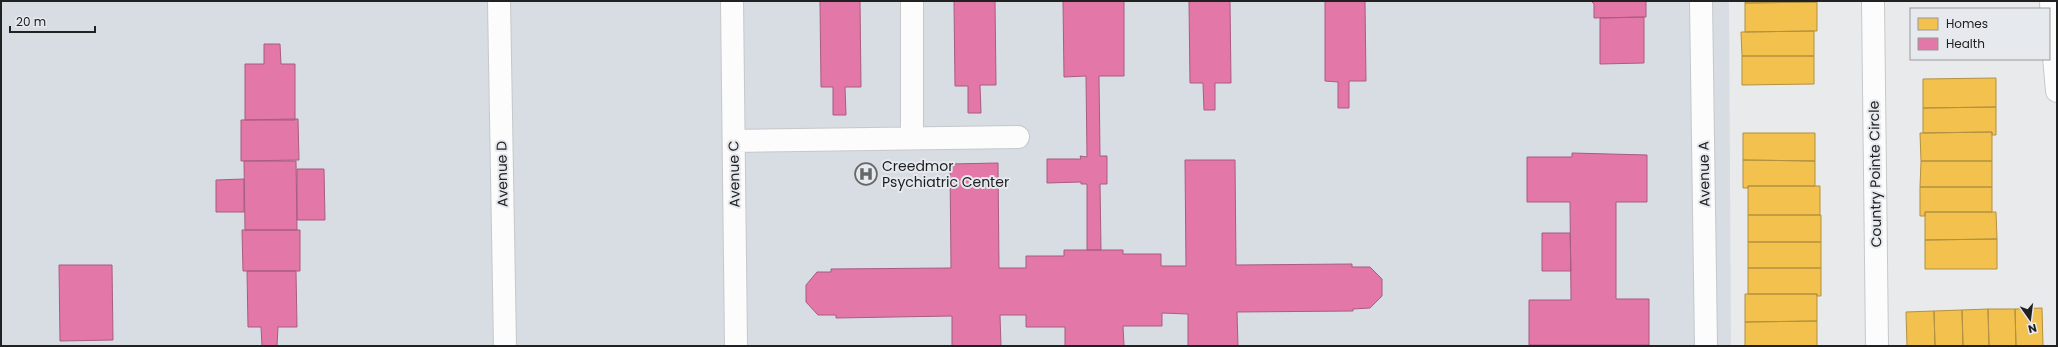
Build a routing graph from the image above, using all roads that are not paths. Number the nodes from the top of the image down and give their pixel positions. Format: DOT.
graph roads {
  1 [pos="499,1"];
  2 [pos="732,1"];
  3 [pos="912,1"];
  4 [pos="1701,1"];
  5 [pos="1873,1"];
  6 [pos="2053,10"];
  7 [pos="2055,46"];
  8 [pos="2057,91"];
  9 [pos="912,138"];
  10 [pos="1018,138"];
  11 [pos="734,141"];
  12 [pos="505,346"];
  13 [pos="736,346"];
  14 [pos="1706,346"];
  15 [pos="1877,346"];
  1 -- 12 [label="street, Avenue D"];
  2 -- 11 [label="street, Avenue C"];
  3 -- 9 [label="street"];
  4 -- 14 [label="street, Avenue A"];
  5 -- 15 [label="street, Country Pointe Circle"];
  6 -- 7 [label="street"];
  7 -- 8 [label="street"];
  9 -- 10 [label="street"];
  9 -- 11 [label="street"];
  11 -- 13 [label="street, Avenue C"];
}
